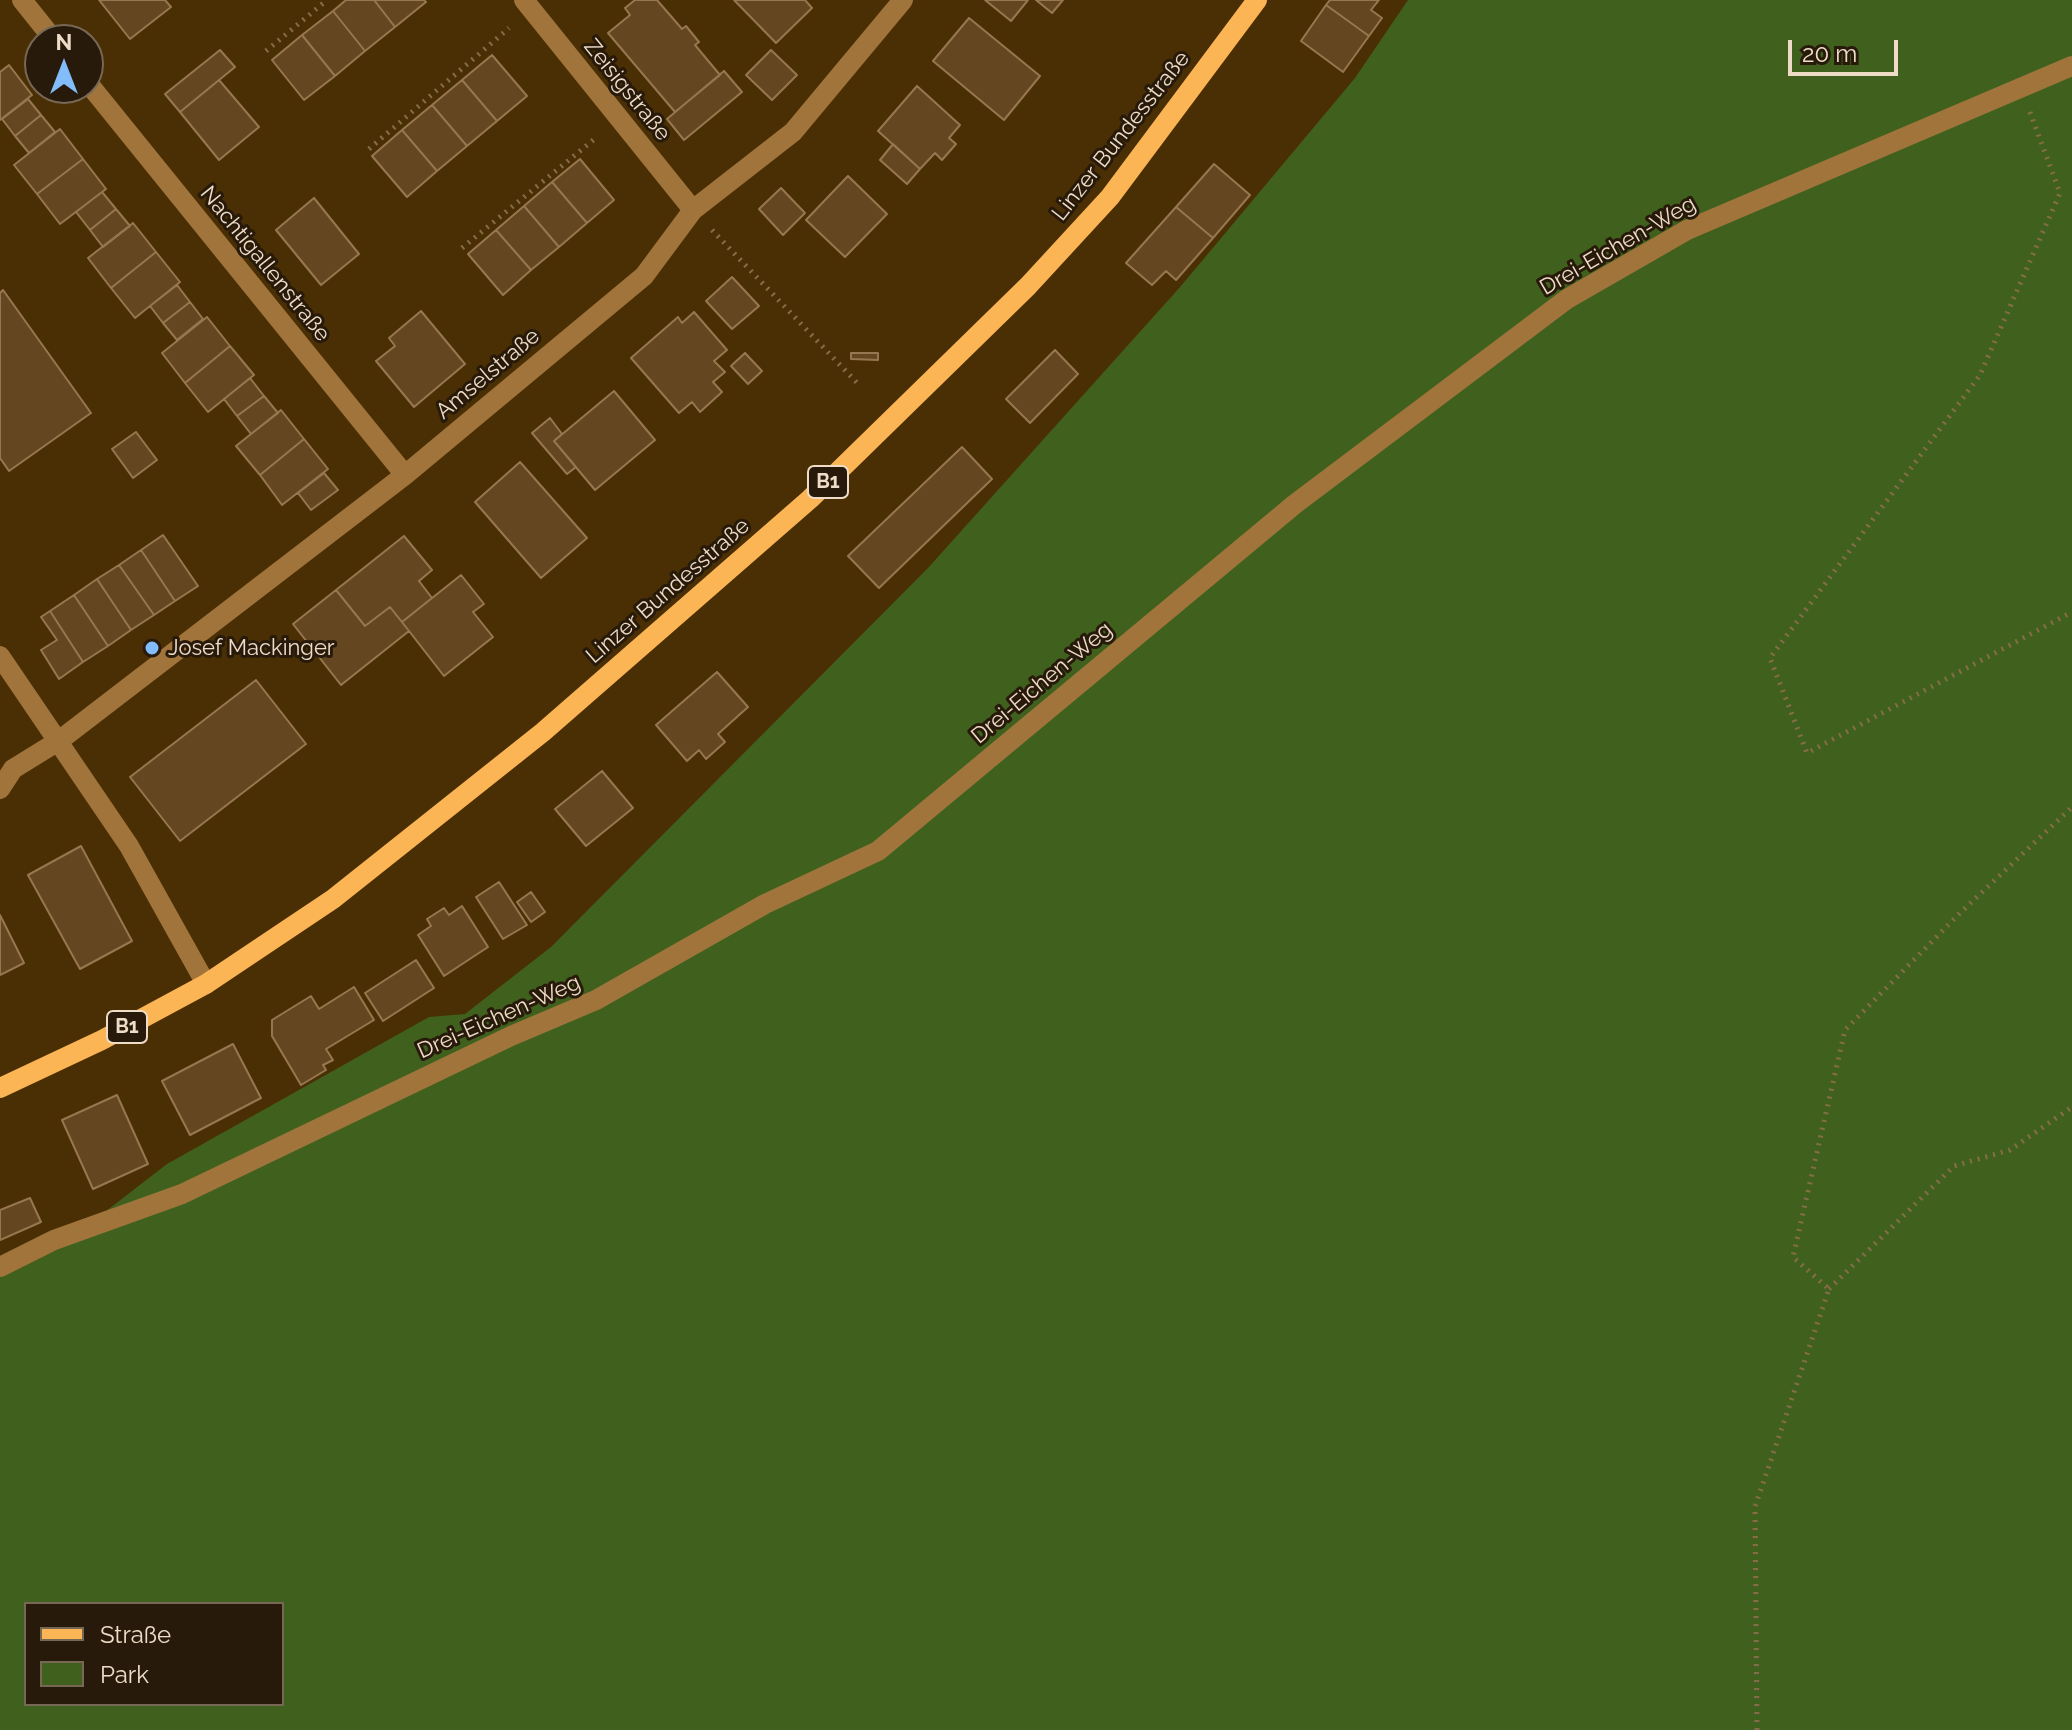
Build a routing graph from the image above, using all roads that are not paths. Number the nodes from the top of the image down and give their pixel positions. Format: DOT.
graph roads {
  1 [pos="22,0"];
  2 [pos="903,0"];
  3 [pos="1257,0"];
  4 [pos="528,5"];
  5 [pos="41,24"];
  6 [pos="2072,66"];
  7 [pos="104,103"];
  8 [pos="693,210"];
  9 [pos="405,475"];
  10 [pos="0,656"];
  11 [pos="60,740"];
  12 [pos="0,789"];
  13 [pos="206,984"];
  14 [pos="0,1088"];
  15 [pos="0,1267"];
  1 -- 5 [label="street"];
  2 -- 8 [label="street, Amselstraße"];
  3 -- 13 [label="main road, Linzer Bundesstraße / B1"];
  4 -- 8 [label="street, Zeisigstraße"];
  6 -- 15 [label="street, Drei-Eichen-Weg"];
  7 -- 9 [label="street, Nachtigallenstraße"];
  8 -- 9 [label="street, Amselstraße"];
  9 -- 11 [label="street, Amselstraße"];
  10 -- 11 [label="street"];
  11 -- 12 [label="street, Amselstraße"];
  11 -- 13 [label="street"];
  13 -- 14 [label="main road, Linzer Bundesstraße / B1"];
}
